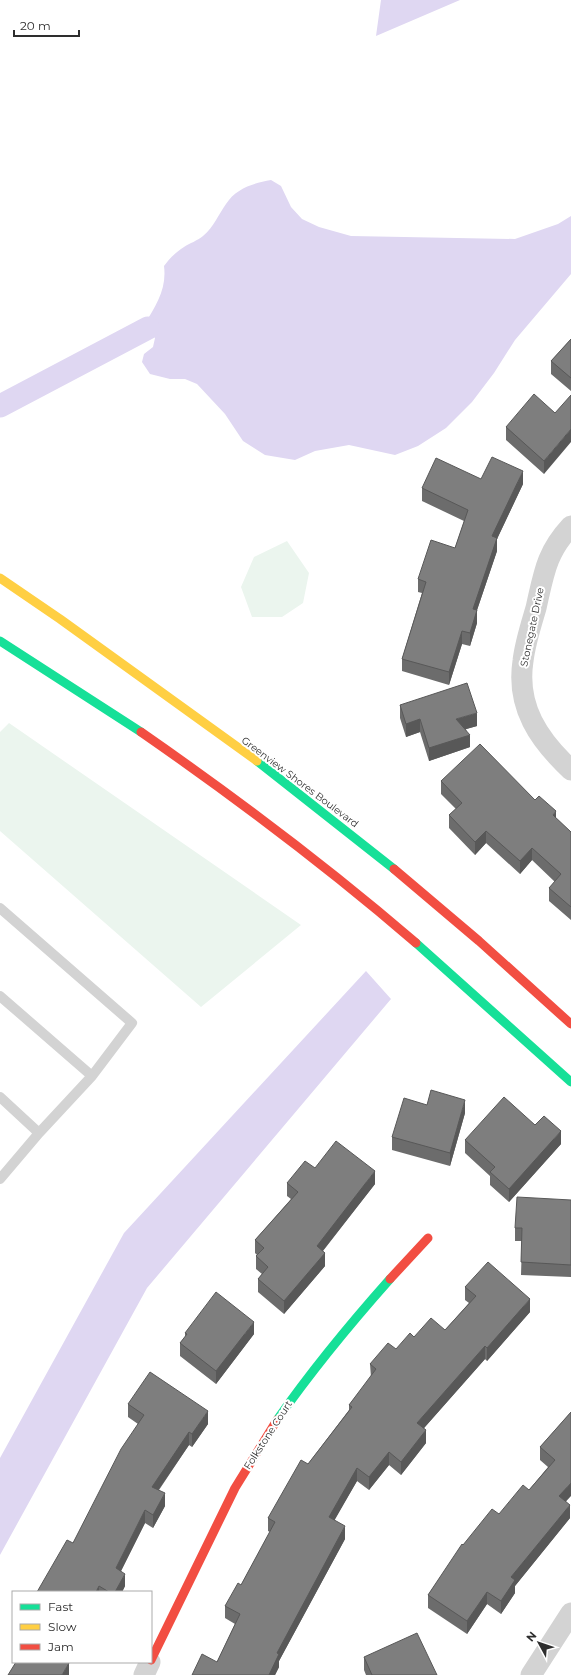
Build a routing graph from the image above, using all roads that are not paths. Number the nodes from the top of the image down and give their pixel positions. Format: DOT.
graph roads {
  1 [pos="571,526"];
  2 [pos="0,578"];
  3 [pos="0,641"];
  4 [pos="571,770"];
  5 [pos="0,908"];
  6 [pos="0,996"];
  7 [pos="571,1024"];
  8 [pos="92,1076"];
  9 [pos="571,1082"];
  10 [pos="0,1097"];
  11 [pos="39,1134"];
  12 [pos="0,1179"];
  13 [pos="428,1238"];
  14 [pos="571,1613"];
  15 [pos="152,1657"];
  16 [pos="149,1663"];
  17 [pos="144,1675"];
  18 [pos="531,1675"];
  1 -- 4 [label="street, Stonegate Drive"];
  2 -- 7 [label="street, Greenview Shores Boulevard"];
  3 -- 9 [label="street"];
  5 -- 8 [label="lane"];
  6 -- 8 [label="lane"];
  8 -- 11 [label="lane"];
  10 -- 11 [label="lane"];
  11 -- 12 [label="lane"];
  13 -- 15 [label="street, Folkstone Court"];
  14 -- 18 [label="street"];
  16 -- 17 [label="street, Folkstone Court"];
}
